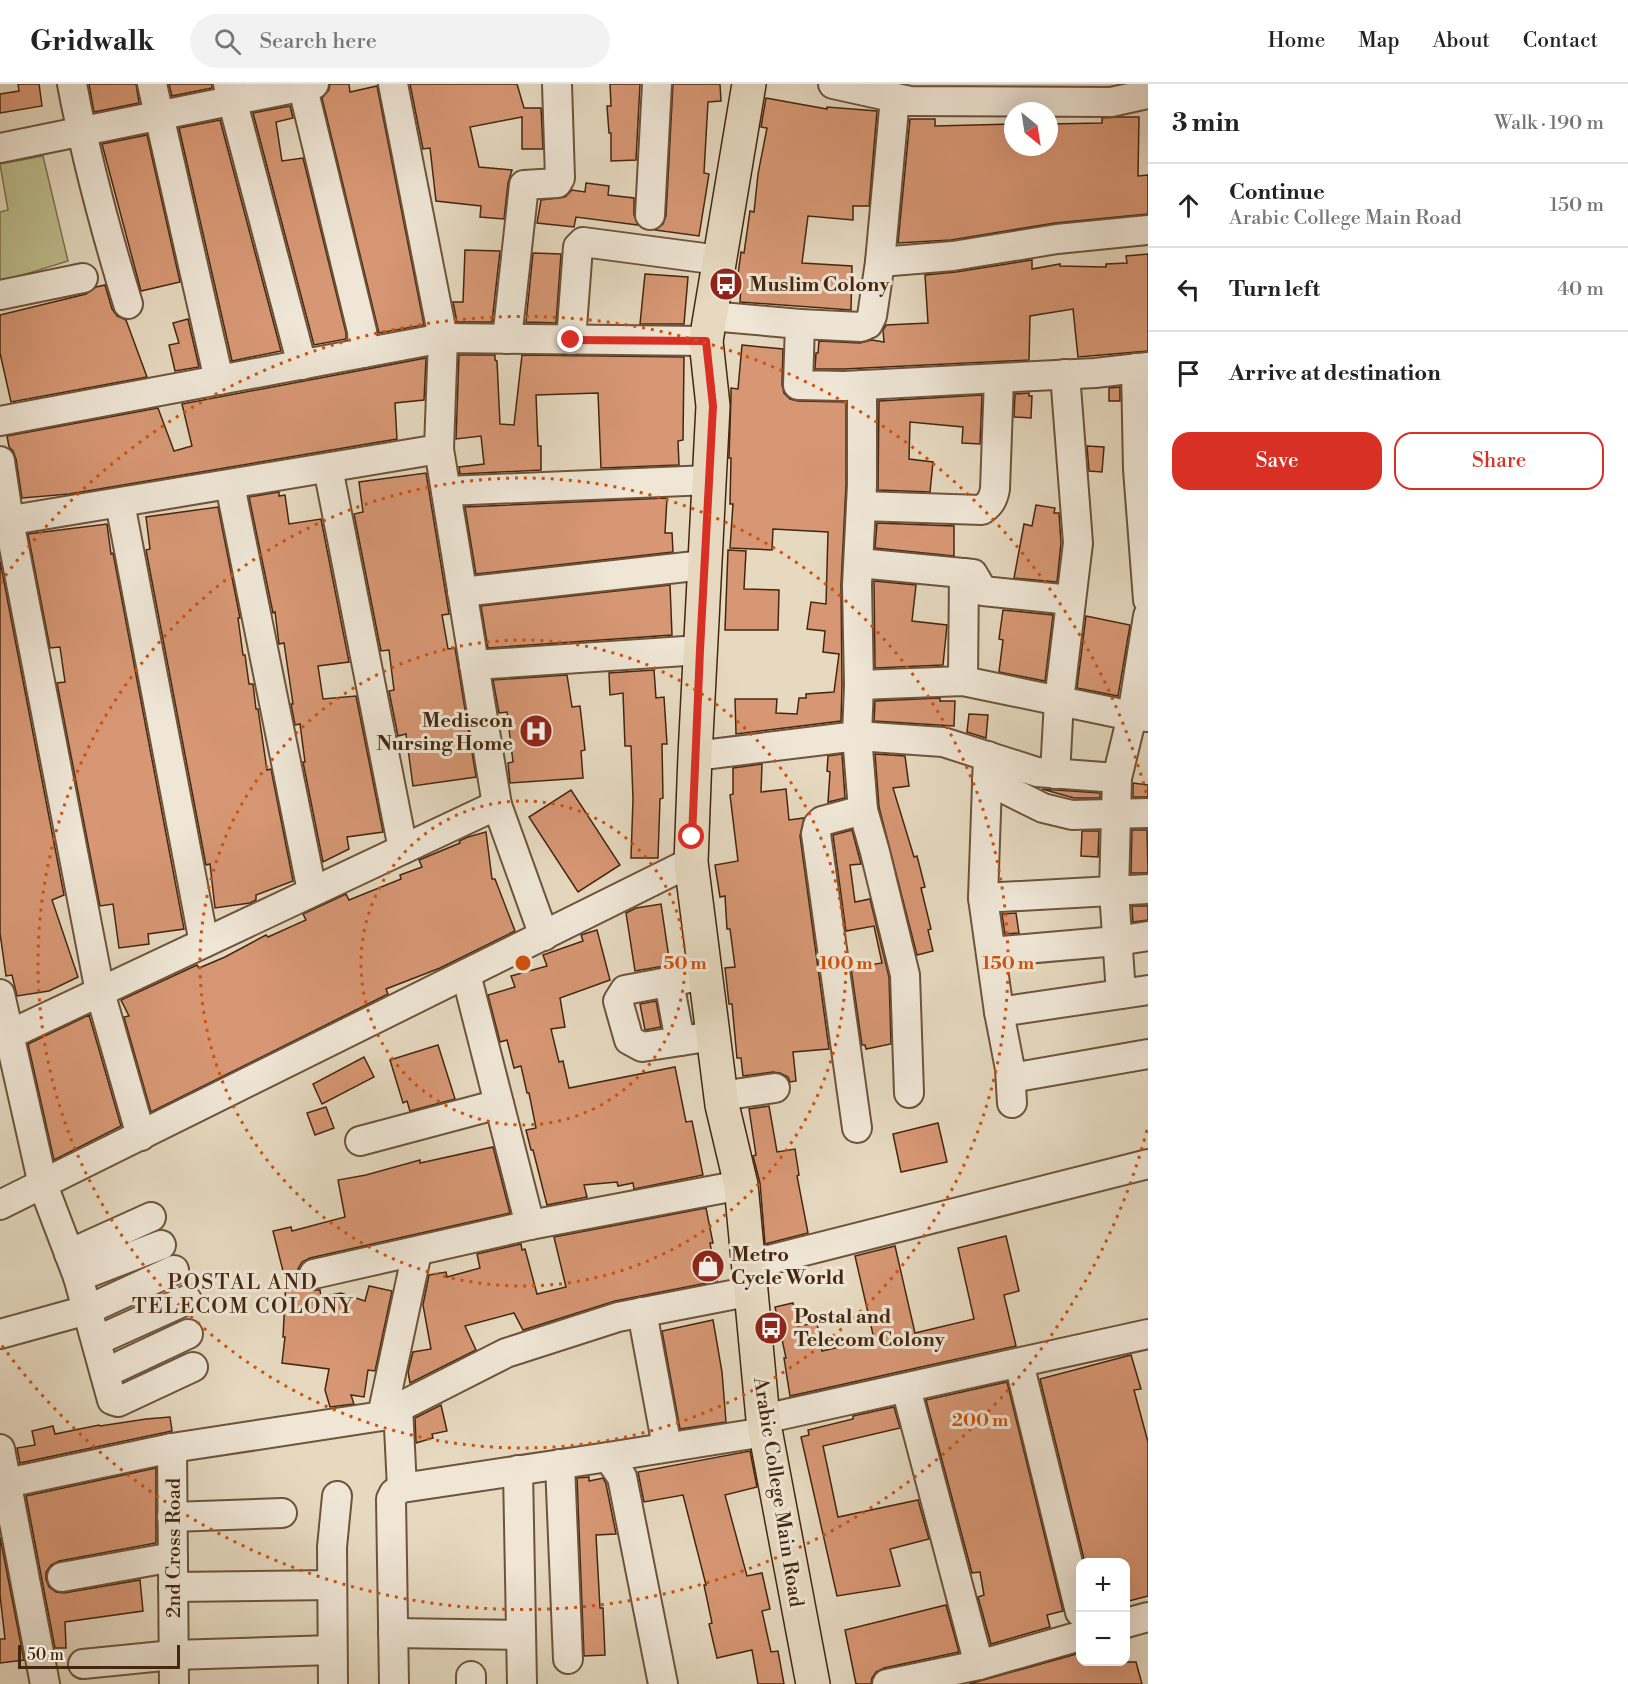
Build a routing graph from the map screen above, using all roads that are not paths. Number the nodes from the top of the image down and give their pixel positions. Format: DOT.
graph roads {
  1 [pos="72,84"];
  2 [pos="152,84"];
  3 [pos="393,84"];
  4 [pos="557,84"];
  5 [pos="657,84"];
  6 [pos="748,84"];
  7 [pos="833,84"];
  8 [pos="306,85"];
  9 [pos="230,92"];
  10 [pos="1014,93"];
  11 [pos="1077,93"];
  12 [pos="1148,94"];
  13 [pos="895,98"];
  14 [pos="160,115"];
  15 [pos="81,132"];
  16 [pos="0,148"];
  17 [pos="650,215"];
  18 [pos="1148,230"];
  19 [pos="719,260"];
  20 [pos="880,262"];
  21 [pos="83,278"];
  22 [pos="0,295"];
  23 [pos="128,304"];
  24 [pos="800,324"];
  25 [pos="708,329"];
  26 [pos="443,338"];
  27 [pos="507,339"];
  28 [pos="571,340"];
  29 [pos="363,353"];
  30 [pos="302,364"];
  31 [pos="1142,368"];
  32 [pos="1065,374"];
  33 [pos="999,378"];
  34 [pos="219,380"];
  35 [pos="862,385"];
  36 [pos="0,421"];
  37 [pos="439,449"];
  38 [pos="0,461"];
  39 [pos="328,468"];
  40 [pos="709,480"];
  41 [pos="230,485"];
  42 [pos="446,491"];
  43 [pos="120,503"];
  44 [pos="861,506"];
  45 [pos="5,521"];
  46 [pos="859,563"];
  47 [pos="704,565"];
  48 [pos="964,573"];
  49 [pos="462,592"];
  50 [pos="1071,600"];
  51 [pos="1148,600"];
  52 [pos="1148,616"];
  53 [pos="700,650"];
  54 [pos="474,665"];
  55 [pos="963,681"];
  56 [pos="859,685"];
  57 [pos="1059,701"];
  58 [pos="1140,716"];
  59 [pos="857,736"];
  60 [pos="695,756"];
  61 [pos="987,768"];
  62 [pos="1055,774"];
  63 [pos="1117,778"];
  64 [pos="497,805"];
  65 [pos="863,810"];
  66 [pos="1148,813"];
  67 [pos="1116,814"];
  68 [pos="403,849"];
  69 [pos="691,862"];
  70 [pos="1148,889"];
  71 [pos="312,891"];
  72 [pos="1114,891"];
  73 [pos="984,898"];
  74 [pos="544,936"];
  75 [pos="1148,936"];
  76 [pos="1117,941"];
  77 [pos="204,943"];
  78 [pos="991,952"];
  79 [pos="466,975"];
  80 [pos="705,975"];
  81 [pos="669,982"];
  82 [pos="100,992"];
  83 [pos="1134,992"];
  84 [pos="0,994"];
  85 [pos="999,1012"];
  86 [pos="713,1036"];
  87 [pos="4,1037"];
  88 [pos="680,1041"];
  89 [pos="1148,1054"];
  90 [pos="1010,1069"];
  91 [pos="774,1088"];
  92 [pos="909,1093"];
  93 [pos="721,1096"];
  94 [pos="1012,1103"];
  95 [pos="499,1104"];
  96 [pos="857,1128"];
  97 [pos="141,1137"];
  98 [pos="360,1141"];
  99 [pos="1148,1164"];
  100 [pos="43,1185"];
  101 [pos="741,1185"];
  102 [pos="0,1206"];
  103 [pos="151,1217"];
  104 [pos="530,1226"];
  105 [pos="160,1245"];
  106 [pos="417,1252"];
  107 [pos="73,1266"];
  108 [pos="174,1270"];
  109 [pos="314,1274"];
  110 [pos="750,1278"];
  111 [pos="187,1300"];
  112 [pos="87,1310"];
  113 [pos="642,1312"];
  114 [pos="0,1334"];
  115 [pos="188,1334"];
  116 [pos="1147,1339"];
  117 [pos="96,1341"];
  118 [pos="1019,1363"];
  119 [pos="193,1367"];
  120 [pos="105,1373"];
  121 [pos="906,1388"];
  122 [pos="390,1412"];
  123 [pos="764,1426"];
  124 [pos="667,1447"];
  125 [pos="172,1448"];
  126 [pos="0,1449"];
  127 [pos="608,1456"];
  128 [pos="560,1464"];
  129 [pos="518,1470"];
  130 [pos="6,1483"];
  131 [pos="402,1488"];
  132 [pos="337,1496"];
  133 [pos="282,1513"];
  134 [pos="172,1517"];
  135 [pos="172,1557"];
  136 [pos="62,1577"];
  137 [pos="332,1585"];
  138 [pos="173,1587"];
  139 [pos="1076,1596"];
  140 [pos="1148,1617"];
  141 [pos="1130,1622"];
  142 [pos="393,1633"];
  143 [pos="521,1635"];
  144 [pos="1076,1637"];
  145 [pos="332,1650"];
  146 [pos="173,1654"];
  147 [pos="568,1659"];
  148 [pos="83,1664"];
  149 [pos="979,1665"];
  150 [pos="45,1684"];
  151 [pos="174,1684"];
  152 [pos="333,1684"];
  153 [pos="394,1684"];
  154 [pos="522,1684"];
  155 [pos="663,1684"];
  156 [pos="813,1684"];
  157 [pos="887,1684"];
  1 -- 15 [label="street"];
  2 -- 14 [label="street"];
  3 -- 26 [label="street"];
  4 -- 27 [label="street"];
  5 -- 17 [label="street"];
  6 -- 19 [label="main road, Arabic College Main Road"];
  7 -- 13 [label="street"];
  8 -- 9 [label="street"];
  8 -- 29 [label="street"];
  9 -- 14 [label="street"];
  9 -- 30 [label="street"];
  10 -- 11 [label="street"];
  10 -- 13 [label="street"];
  11 -- 12 [label="street"];
  13 -- 20 [label="street"];
  14 -- 15 [label="street"];
  14 -- 34 [label="street"];
  15 -- 16 [label="street"];
  15 -- 23 [label="street"];
  18 -- 20 [label="street"];
  19 -- 25 [label="main road, Arabic College Main Road"];
  19 -- 28 [label="street"];
  20 -- 24 [label="street"];
  21 -- 22 [label="street"];
  24 -- 25 [label="street"];
  24 -- 35 [label="street"];
  25 -- 28 [label="street"];
  25 -- 40 [label="main road, Arabic College Main Road"];
  26 -- 27 [label="street"];
  26 -- 29 [label="street"];
  26 -- 37 [label="street"];
  27 -- 28 [label="street"];
  29 -- 30 [label="street"];
  30 -- 34 [label="street"];
  31 -- 32 [label="street"];
  31 -- 51 [label="street"];
  32 -- 33 [label="street"];
  32 -- 50 [label="street"];
  33 -- 35 [label="street"];
  33 -- 44 [label="street"];
  34 -- 36 [label="street"];
  35 -- 44 [label="street"];
  37 -- 39 [label="street"];
  37 -- 42 [label="street"];
  38 -- 45 [label="street"];
  39 -- 41 [label="street"];
  39 -- 68 [label="street"];
  40 -- 42 [label="street"];
  40 -- 47 [label="main road, Arabic College Main Road"];
  41 -- 43 [label="street"];
  41 -- 71 [label="street"];
  42 -- 49 [label="street"];
  43 -- 45 [label="street"];
  43 -- 77 [label="street"];
  44 -- 46 [label="street"];
  45 -- 82 [label="street"];
  46 -- 48 [label="street"];
  46 -- 56 [label="street"];
  47 -- 49 [label="street"];
  47 -- 53 [label="main road, Arabic College Main Road"];
  48 -- 50 [label="street"];
  48 -- 55 [label="street"];
  49 -- 54 [label="street"];
  50 -- 57 [label="street"];
  52 -- 58 [label="street"];
  53 -- 54 [label="street"];
  53 -- 60 [label="main road, Arabic College Main Road"];
  54 -- 64 [label="street"];
  55 -- 56 [label="street"];
  55 -- 57 [label="street"];
  56 -- 59 [label="street"];
  57 -- 58 [label="street"];
  57 -- 62 [label="street"];
  58 -- 63 [label="street"];
  59 -- 60 [label="street"];
  59 -- 61 [label="street"];
  59 -- 65 [label="street"];
  60 -- 69 [label="main road, Arabic College Main Road"];
  61 -- 62 [label="street"];
  61 -- 67 [label="street"];
  61 -- 73 [label="street"];
  62 -- 63 [label="street"];
  63 -- 67 [label="street"];
  64 -- 68 [label="street"];
  64 -- 74 [label="street"];
  65 -- 92 [label="street"];
  65 -- 96 [label="street"];
  66 -- 67 [label="street"];
  67 -- 72 [label="street"];
  68 -- 71 [label="street"];
  69 -- 74 [label="street"];
  69 -- 80 [label="main road, Arabic College Main Road"];
  70 -- 72 [label="street"];
  71 -- 77 [label="street"];
  72 -- 73 [label="street"];
  72 -- 76 [label="street"];
  73 -- 78 [label="street"];
  74 -- 79 [label="street"];
  75 -- 76 [label="street"];
  76 -- 78 [label="street"];
  76 -- 83 [label="street"];
  77 -- 82 [label="street"];
  78 -- 85 [label="street"];
  79 -- 95 [label="street"];
  79 -- 97 [label="street"];
  80 -- 81 [label="street"];
  80 -- 86 [label="main road, Arabic College Main Road"];
  81 -- 88 [label="street"];
  81 -- 88 [label="street"];
  82 -- 87 [label="street"];
  82 -- 97 [label="street"];
  83 -- 85 [label="street"];
  84 -- 87 [label="street"];
  85 -- 90 [label="street"];
  86 -- 88 [label="street"];
  86 -- 93 [label="main road, Arabic College Main Road"];
  87 -- 100 [label="street"];
  89 -- 90 [label="street"];
  90 -- 94 [label="street"];
  91 -- 93 [label="street"];
  93 -- 101 [label="main road, Arabic College Main Road"];
  95 -- 98 [label="street"];
  95 -- 104 [label="street"];
  97 -- 100 [label="street"];
  99 -- 110 [label="street"];
  100 -- 102 [label="street"];
  100 -- 107 [label="street"];
  101 -- 104 [label="street"];
  101 -- 110 [label="main road, Arabic College Main Road"];
  103 -- 107 [label="street"];
  104 -- 106 [label="street"];
  105 -- 107 [label="street"];
  106 -- 109 [label="street"];
  106 -- 122 [label="street"];
  107 -- 112 [label="street"];
  108 -- 112 [label="street"];
  110 -- 113 [label="street"];
  110 -- 123 [label="main road, Arabic College Main Road"];
  111 -- 117 [label="street"];
  112 -- 114 [label="street"];
  112 -- 117 [label="street"];
  113 -- 122 [label="street"];
  113 -- 124 [label="street"];
  115 -- 120 [label="street"];
  116 -- 118 [label="street"];
  117 -- 120 [label="street"];
  118 -- 121 [label="street"];
  118 -- 139 [label="street"];
  119 -- 120 [label="street"];
  121 -- 123 [label="street"];
  121 -- 149 [label="street"];
  122 -- 125 [label="street"];
  122 -- 131 [label="street"];
  123 -- 124 [label="street"];
  123 -- 156 [label="main road, Arabic College Main Road"];
  124 -- 127 [label="street"];
  125 -- 130 [label="street"];
  125 -- 134 [label="street, 2nd Cross Road"];
  126 -- 130 [label="street"];
  127 -- 128 [label="street"];
  127 -- 155 [label="street"];
  128 -- 129 [label="street"];
  128 -- 147 [label="street"];
  129 -- 131 [label="street"];
  129 -- 143 [label="street"];
  130 -- 150 [label="street"];
  131 -- 142 [label="street"];
  132 -- 137 [label="street"];
  133 -- 134 [label="street"];
  134 -- 135 [label="street, 2nd Cross Road"];
  135 -- 136 [label="street"];
  135 -- 138 [label="street, 2nd Cross Road"];
  137 -- 138 [label="street"];
  137 -- 145 [label="street"];
  138 -- 146 [label="street, 2nd Cross Road"];
  140 -- 141 [label="street"];
  142 -- 143 [label="street"];
  142 -- 153 [label="street"];
  143 -- 154 [label="street"];
  144 -- 149 [label="street"];
  145 -- 146 [label="street"];
  145 -- 152 [label="street"];
  146 -- 148 [label="street"];
  146 -- 151 [label="street, 2nd Cross Road"];
  149 -- 157 [label="street"];
}
